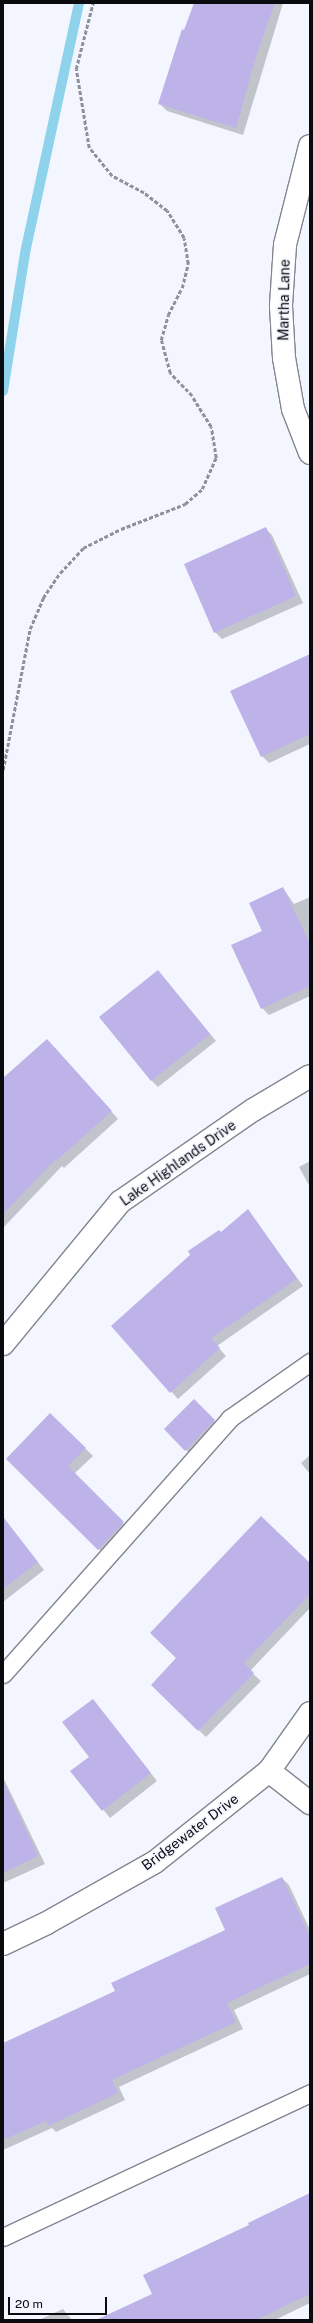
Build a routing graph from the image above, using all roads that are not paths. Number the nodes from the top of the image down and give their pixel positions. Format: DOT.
graph roads {
  1 [pos="310,146"];
  2 [pos="310,453"];
  3 [pos="310,1076"];
  4 [pos="3,1344"];
  5 [pos="310,1362"];
  6 [pos="3,1674"];
  7 [pos="310,1713"];
  8 [pos="269,1771"];
  9 [pos="310,1803"];
  10 [pos="3,1944"];
  11 [pos="310,2093"];
  12 [pos="3,2237"];
  1 -- 2 [label="street, Martha Lane"];
  3 -- 4 [label="street, Lake Highlands Drive"];
  5 -- 6 [label="lane"];
  7 -- 8 [label="street, Bridgewater Drive"];
  8 -- 9 [label="street"];
  8 -- 10 [label="street, Bridgewater Drive"];
  11 -- 12 [label="lane"];
}
